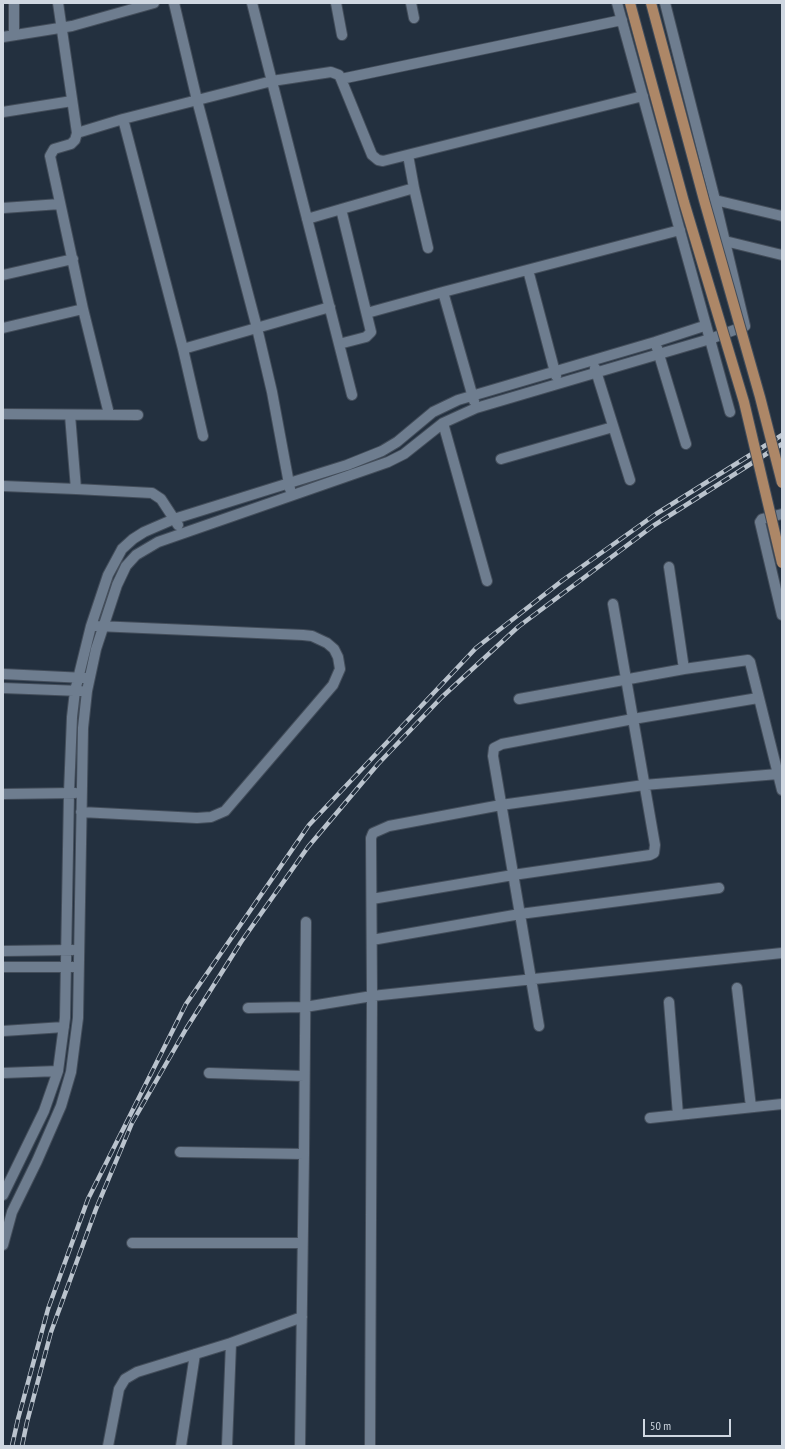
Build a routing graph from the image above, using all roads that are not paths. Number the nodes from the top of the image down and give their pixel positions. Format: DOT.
graph roads {
  1 [pos="14,3"];
  2 [pos="58,3"];
  3 [pos="154,3"];
  4 [pos="174,3"];
  5 [pos="252,3"];
  6 [pos="336,3"];
  7 [pos="411,3"];
  8 [pos="617,3"];
  9 [pos="630,3"];
  10 [pos="651,3"];
  11 [pos="665,3"];
  12 [pos="414,18"];
  13 [pos="622,20"];
  14 [pos="62,28"];
  15 [pos="342,34"];
  16 [pos="14,35"];
  17 [pos="3,37"];
  18 [pos="341,78"];
  19 [pos="272,81"];
  20 [pos="643,96"];
  21 [pos="197,100"];
  22 [pos="72,101"];
  23 [pos="3,112"];
  24 [pos="122,119"];
  25 [pos="77,133"];
  26 [pos="408,155"];
  27 [pos="414,188"];
  28 [pos="715,200"];
  29 [pos="60,204"];
  30 [pos="3,208"];
  31 [pos="341,209"];
  32 [pos="782,216"];
  33 [pos="307,219"];
  34 [pos="680,230"];
  35 [pos="726,241"];
  36 [pos="428,248"];
  37 [pos="782,255"];
  38 [pos="73,259"];
  39 [pos="528,270"];
  40 [pos="3,276"];
  41 [pos="443,292"];
  42 [pos="330,307"];
  43 [pos="83,309"];
  44 [pos="367,313"];
  45 [pos="706,325"];
  46 [pos="3,328"];
  47 [pos="257,328"];
  48 [pos="710,339"];
  49 [pos="655,342"];
  50 [pos="339,344"];
  51 [pos="184,349"];
  52 [pos="659,354"];
  53 [pos="592,360"];
  54 [pos="554,371"];
  55 [pos="596,373"];
  56 [pos="558,384"];
  57 [pos="352,395"];
  58 [pos="472,395"];
  59 [pos="476,408"];
  60 [pos="730,412"];
  61 [pos="3,414"];
  62 [pos="70,414"];
  63 [pos="109,414"];
  64 [pos="138,414"];
  65 [pos="443,423"];
  66 [pos="613,427"];
  67 [pos="203,436"];
  68 [pos="686,444"];
  69 [pos="500,459"];
  70 [pos="630,480"];
  71 [pos="782,483"];
  72 [pos="290,484"];
  73 [pos="3,486"];
  74 [pos="76,489"];
  75 [pos="292,495"];
  76 [pos="782,514"];
  77 [pos="174,519"];
  78 [pos="181,532"];
  79 [pos="782,563"];
  80 [pos="669,567"];
  81 [pos="487,580"];
  82 [pos="613,604"];
  83 [pos="782,615"];
  84 [pos="91,626"];
  85 [pos="103,626"];
  86 [pos="684,669"];
  87 [pos="3,674"];
  88 [pos="78,678"];
  89 [pos="90,678"];
  90 [pos="626,680"];
  91 [pos="3,688"];
  92 [pos="75,691"];
  93 [pos="87,691"];
  94 [pos="758,698"];
  95 [pos="519,699"];
  96 [pos="633,719"];
  97 [pos="777,749"];
  98 [pos="778,774"];
  99 [pos="644,785"];
  100 [pos="782,790"];
  101 [pos="69,793"];
  102 [pos="81,793"];
  103 [pos="3,794"];
  104 [pos="501,805"];
  105 [pos="81,812"];
  106 [pos="513,875"];
  107 [pos="719,888"];
  108 [pos="372,899"];
  109 [pos="520,914"];
  110 [pos="306,922"];
  111 [pos="372,940"];
  112 [pos="66,950"];
  113 [pos="79,950"];
  114 [pos="3,951"];
  115 [pos="782,953"];
  116 [pos="79,966"];
  117 [pos="3,967"];
  118 [pos="66,967"];
  119 [pos="531,980"];
  120 [pos="737,988"];
  121 [pos="372,996"];
  122 [pos="669,1002"];
  123 [pos="305,1006"];
  124 [pos="248,1008"];
  125 [pos="539,1026"];
  126 [pos="64,1027"];
  127 [pos="3,1031"];
  128 [pos="58,1071"];
  129 [pos="3,1073"];
  130 [pos="209,1073"];
  131 [pos="304,1076"];
  132 [pos="782,1104"];
  133 [pos="751,1107"];
  134 [pos="678,1115"];
  135 [pos="650,1118"];
  136 [pos="180,1152"];
  137 [pos="304,1154"];
  138 [pos="22,1193"];
  139 [pos="3,1194"];
  140 [pos="7,1212"];
  141 [pos="132,1243"];
  142 [pos="302,1243"];
  143 [pos="3,1245"];
  144 [pos="302,1317"];
  145 [pos="230,1343"];
  146 [pos="195,1354"];
  147 [pos="108,1446"];
  148 [pos="181,1446"];
  149 [pos="227,1446"];
  150 [pos="300,1446"];
  151 [pos="370,1446"];
  1 -- 16 [label="street"];
  2 -- 14 [label="street"];
  3 -- 14 [label="street"];
  4 -- 21 [label="street"];
  5 -- 19 [label="street"];
  6 -- 15 [label="street"];
  7 -- 12 [label="street"];
  8 -- 13 [label="street"];
  9 -- 79 [label="main road, bridge"];
  10 -- 71 [label="main road, bridge"];
  11 -- 28 [label="street"];
  13 -- 18 [label="street"];
  13 -- 20 [label="street"];
  14 -- 16 [label="street"];
  14 -- 22 [label="street"];
  16 -- 17 [label="street"];
  18 -- 19 [label="street"];
  18 -- 26 [label="street"];
  19 -- 21 [label="street"];
  19 -- 33 [label="street"];
  20 -- 26 [label="street"];
  20 -- 34 [label="street"];
  21 -- 24 [label="street"];
  21 -- 47 [label="street"];
  22 -- 23 [label="street"];
  22 -- 25 [label="street"];
  24 -- 25 [label="street"];
  24 -- 51 [label="street"];
  25 -- 29 [label="street"];
  26 -- 27 [label="street"];
  27 -- 31 [label="street"];
  27 -- 36 [label="street"];
  28 -- 32 [label="street"];
  28 -- 35 [label="street"];
  29 -- 30 [label="street"];
  29 -- 38 [label="street"];
  31 -- 33 [label="street"];
  31 -- 44 [label="street"];
  33 -- 42 [label="street"];
  34 -- 39 [label="street"];
  34 -- 45 [label="street"];
  35 -- 37 [label="street"];
  35 -- 48 [label="street"];
  38 -- 40 [label="street"];
  38 -- 43 [label="street"];
  39 -- 41 [label="street"];
  39 -- 54 [label="street"];
  41 -- 44 [label="street"];
  41 -- 58 [label="street"];
  42 -- 47 [label="street"];
  42 -- 50 [label="street"];
  43 -- 46 [label="street"];
  43 -- 63 [label="street"];
  44 -- 50 [label="street"];
  45 -- 48 [label="street"];
  45 -- 49 [label="street"];
  47 -- 51 [label="street"];
  47 -- 72 [label="street"];
  48 -- 52 [label="street"];
  48 -- 60 [label="street"];
  49 -- 52 [label="street"];
  49 -- 53 [label="street"];
  50 -- 57 [label="street"];
  51 -- 67 [label="street"];
  52 -- 55 [label="street"];
  52 -- 68 [label="street"];
  53 -- 54 [label="street"];
  53 -- 55 [label="street"];
  54 -- 56 [label="street"];
  54 -- 58 [label="street"];
  55 -- 56 [label="street"];
  55 -- 66 [label="street"];
  56 -- 59 [label="street"];
  58 -- 59 [label="street"];
  58 -- 72 [label="street"];
  59 -- 65 [label="street"];
  61 -- 62 [label="street"];
  62 -- 63 [label="street"];
  62 -- 74 [label="street"];
  63 -- 64 [label="street"];
  65 -- 75 [label="street"];
  65 -- 81 [label="street"];
  66 -- 69 [label="street"];
  66 -- 70 [label="street"];
  72 -- 75 [label="street"];
  72 -- 77 [label="street"];
  73 -- 74 [label="street"];
  74 -- 77 [label="street"];
  75 -- 78 [label="street"];
  76 -- 83 [label="street"];
  77 -- 78 [label="street"];
  77 -- 84 [label="street"];
  78 -- 85 [label="street"];
  80 -- 86 [label="street"];
  82 -- 90 [label="street"];
  84 -- 85 [label="street"];
  84 -- 88 [label="street"];
  85 -- 89 [label="street"];
  85 -- 105 [label="street"];
  86 -- 90 [label="street"];
  86 -- 94 [label="street"];
  87 -- 88 [label="street"];
  88 -- 89 [label="street"];
  88 -- 92 [label="street"];
  89 -- 93 [label="street"];
  90 -- 95 [label="street"];
  90 -- 96 [label="street"];
  91 -- 92 [label="street"];
  92 -- 93 [label="street"];
  92 -- 101 [label="street"];
  93 -- 102 [label="street"];
  94 -- 96 [label="street"];
  94 -- 97 [label="street"];
  96 -- 99 [label="street"];
  96 -- 104 [label="street"];
  97 -- 98 [label="street"];
  98 -- 99 [label="street"];
  98 -- 100 [label="street"];
  99 -- 104 [label="street"];
  99 -- 106 [label="street"];
  101 -- 102 [label="street"];
  101 -- 103 [label="street"];
  101 -- 112 [label="street"];
  102 -- 105 [label="street"];
  104 -- 106 [label="street"];
  104 -- 108 [label="street"];
  105 -- 113 [label="street"];
  106 -- 108 [label="street"];
  106 -- 109 [label="street"];
  107 -- 109 [label="street"];
  108 -- 111 [label="street"];
  109 -- 111 [label="street"];
  109 -- 119 [label="street"];
  110 -- 123 [label="street"];
  111 -- 121 [label="street"];
  112 -- 113 [label="street"];
  112 -- 114 [label="street"];
  112 -- 118 [label="street"];
  113 -- 116 [label="street"];
  115 -- 119 [label="street"];
  116 -- 118 [label="street"];
  116 -- 138 [label="street"];
  117 -- 118 [label="street"];
  118 -- 126 [label="street"];
  119 -- 121 [label="street"];
  119 -- 125 [label="street"];
  120 -- 133 [label="street"];
  121 -- 123 [label="street"];
  121 -- 151 [label="street"];
  122 -- 134 [label="street"];
  123 -- 124 [label="street"];
  123 -- 131 [label="street"];
  126 -- 127 [label="street"];
  126 -- 128 [label="street"];
  128 -- 129 [label="street"];
  128 -- 139 [label="street"];
  130 -- 131 [label="street"];
  131 -- 137 [label="street"];
  132 -- 133 [label="street"];
  133 -- 134 [label="street"];
  134 -- 135 [label="street"];
  136 -- 137 [label="street"];
  137 -- 142 [label="street"];
  138 -- 139 [label="street"];
  138 -- 140 [label="street"];
  140 -- 143 [label="street"];
  141 -- 142 [label="street"];
  142 -- 144 [label="street"];
  144 -- 145 [label="street"];
  144 -- 150 [label="street"];
  145 -- 146 [label="street"];
  145 -- 149 [label="street"];
  146 -- 147 [label="street"];
  146 -- 148 [label="street"];
}
